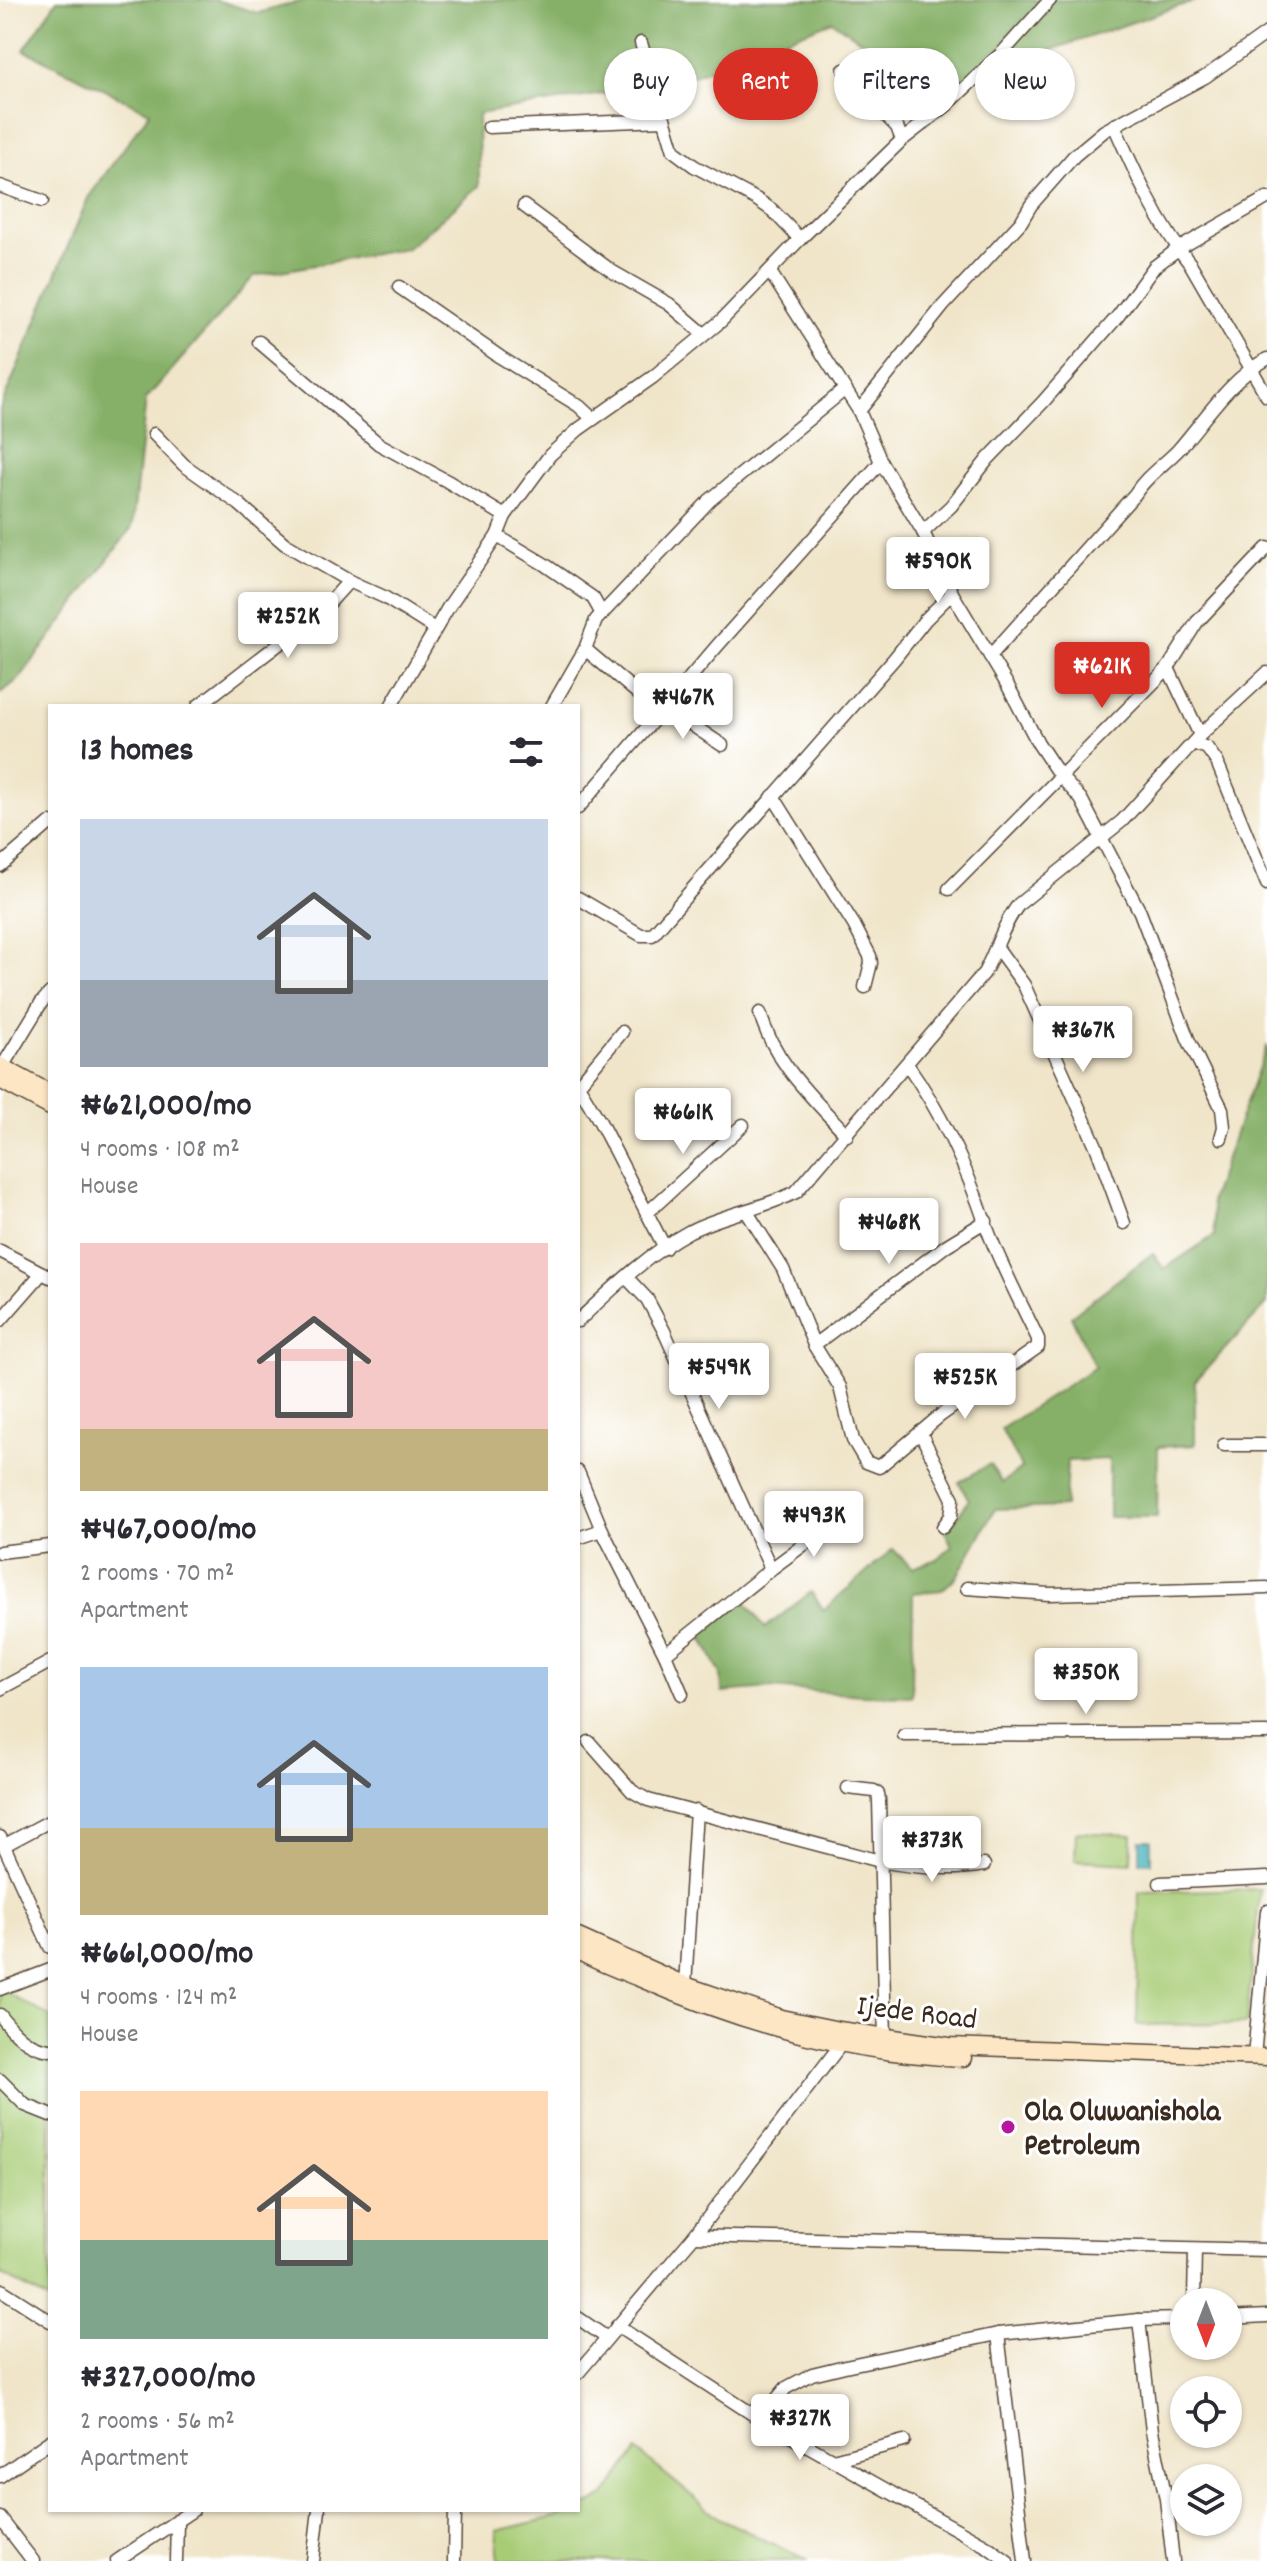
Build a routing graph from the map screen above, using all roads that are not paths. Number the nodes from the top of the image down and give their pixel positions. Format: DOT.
graph roads {
  1 [pos="1050,0"];
  2 [pos="1267,33"];
  3 [pos="641,43"];
  4 [pos="642,48"];
  5 [pos="664,120"];
  6 [pos="890,120"];
  7 [pos="1114,125"];
  8 [pos="489,127"];
  9 [pos="902,140"];
  10 [pos="0,186"];
  11 [pos="1267,198"];
  12 [pos="42,201"];
  13 [pos="524,206"];
  14 [pos="800,239"];
  15 [pos="1178,249"];
  16 [pos="770,272"];
  17 [pos="399,287"];
  18 [pos="704,334"];
  19 [pos="259,342"];
  20 [pos="1267,359"];
  21 [pos="1250,368"];
  22 [pos="844,390"];
  23 [pos="1267,396"];
  24 [pos="859,411"];
  25 [pos="593,419"];
  26 [pos="154,434"];
  27 [pos="881,462"];
  28 [pos="505,516"];
  29 [pos="923,532"];
  30 [pos="497,536"];
  31 [pos="1267,548"];
  32 [pos="349,581"];
  33 [pos="952,593"];
  34 [pos="602,614"];
  35 [pos="435,629"];
  36 [pos="585,649"];
  37 [pos="990,656"];
  38 [pos="1168,668"];
  39 [pos="1267,673"];
  40 [pos="201,704"];
  41 [pos="392,704"];
  42 [pos="553,704"];
  43 [pos="662,709"];
  44 [pos="1196,739"];
  45 [pos="722,745"];
  46 [pos="1060,776"];
  47 [pos="773,796"];
  48 [pos="580,806"];
  49 [pos="48,825"];
  50 [pos="1100,838"];
  51 [pos="0,866"];
  52 [pos="1267,884"];
  53 [pos="949,889"];
  54 [pos="580,899"];
  55 [pos="998,949"];
  56 [pos="865,987"];
  57 [pos="48,996"];
  58 [pos="760,1013"];
  59 [pos="622,1032"];
  60 [pos="907,1064"];
  61 [pos="1,1071"];
  62 [pos="580,1083"];
  63 [pos="580,1088"];
  64 [pos="48,1092"];
  65 [pos="48,1106"];
  66 [pos="743,1125"];
  67 [pos="847,1135"];
  68 [pos="1221,1138"];
  69 [pos="747,1212"];
  70 [pos="647,1213"];
  71 [pos="986,1221"];
  72 [pos="1124,1223"];
  73 [pos="665,1248"];
  74 [pos="0,1251"];
  75 [pos="46,1275"];
  76 [pos="627,1278"];
  77 [pos="580,1319"];
  78 [pos="0,1321"];
  79 [pos="814,1345"];
  80 [pos="920,1432"];
  81 [pos="1224,1445"];
  82 [pos="1267,1445"];
  83 [pos="580,1477"];
  84 [pos="837,1520"];
  85 [pos="943,1527"];
  86 [pos="602,1530"];
  87 [pos="580,1537"];
  88 [pos="48,1546"];
  89 [pos="0,1552"];
  90 [pos="771,1569"];
  91 [pos="967,1588"];
  92 [pos="1267,1588"];
  93 [pos="665,1654"];
  94 [pos="48,1663"];
  95 [pos="0,1689"];
  96 [pos="682,1694"];
  97 [pos="1267,1733"];
  98 [pos="904,1735"];
  99 [pos="589,1742"];
  100 [pos="848,1788"];
  101 [pos="696,1811"];
  102 [pos="48,1822"];
  103 [pos="2,1841"];
  104 [pos="880,1861"];
  105 [pos="984,1865"];
  106 [pos="1267,1878"];
  107 [pos="1160,1883"];
  108 [pos="1267,1911"];
  109 [pos="580,1938"];
  110 [pos="48,1943"];
  111 [pos="580,1952"];
  112 [pos="48,1971"];
  113 [pos="685,1985"];
  114 [pos="0,1989"];
  115 [pos="0,2015"];
  116 [pos="885,2038"];
  117 [pos="842,2043"];
  118 [pos="48,2050"];
  119 [pos="1263,2060"];
  120 [pos="0,2080"];
  121 [pos="48,2114"];
  122 [pos="694,2236"];
  123 [pos="1195,2249"];
  124 [pos="1267,2250"];
  125 [pos="1194,2288"];
  126 [pos="0,2289"];
  127 [pos="1267,2316"];
  128 [pos="1242,2317"];
  129 [pos="580,2319"];
  130 [pos="1170,2319"];
  131 [pos="48,2320"];
  132 [pos="1139,2320"];
  133 [pos="617,2326"];
  134 [pos="998,2334"];
  135 [pos="607,2338"];
  136 [pos="580,2371"];
  137 [pos="760,2419"];
  138 [pos="904,2441"];
  139 [pos="48,2442"];
  140 [pos="833,2460"];
  141 [pos="0,2476"];
  142 [pos="190,2512"];
  143 [pos="319,2512"];
  144 [pos="455,2512"];
  145 [pos="0,2518"];
  146 [pos="177,2522"];
  147 [pos="28,2560"];
  148 [pos="117,2561"];
  149 [pos="176,2561"];
  150 [pos="313,2561"];
  151 [pos="454,2561"];
  152 [pos="1007,2561"];
  153 [pos="1025,2561"];
  154 [pos="1173,2561"];
  1 -- 9 [label="street"];
  2 -- 7 [label="street"];
  3 -- 4 [label="street"];
  5 -- 8 [label="street"];
  5 -- 14 [label="street"];
  6 -- 9 [label="street"];
  7 -- 15 [label="street"];
  7 -- 24 [label="street"];
  9 -- 14 [label="street"];
  10 -- 12 [label="street"];
  11 -- 15 [label="street"];
  13 -- 18 [label="street"];
  14 -- 16 [label="street"];
  15 -- 21 [label="street"];
  15 -- 29 [label="street"];
  16 -- 18 [label="street"];
  16 -- 22 [label="street"];
  17 -- 25 [label="street"];
  18 -- 25 [label="street"];
  19 -- 28 [label="street"];
  20 -- 21 [label="street"];
  21 -- 23 [label="street"];
  21 -- 37 [label="street"];
  22 -- 24 [label="street"];
  22 -- 34 [label="street"];
  24 -- 27 [label="street"];
  25 -- 28 [label="street"];
  26 -- 32 [label="street"];
  27 -- 29 [label="street"];
  27 -- 43 [label="street"];
  28 -- 30 [label="street"];
  29 -- 33 [label="street"];
  30 -- 34 [label="street"];
  30 -- 35 [label="street"];
  31 -- 38 [label="street"];
  32 -- 35 [label="street"];
  32 -- 40 [label="street"];
  33 -- 37 [label="street"];
  33 -- 47 [label="street"];
  34 -- 36 [label="street"];
  35 -- 41 [label="street"];
  36 -- 42 [label="street"];
  36 -- 43 [label="street"];
  37 -- 46 [label="street"];
  38 -- 44 [label="street"];
  38 -- 46 [label="street"];
  39 -- 44 [label="street"];
  43 -- 45 [label="street"];
  43 -- 48 [label="street"];
  44 -- 50 [label="street"];
  44 -- 52 [label="street"];
  46 -- 50 [label="street"];
  46 -- 53 [label="street"];
  47 -- 54 [label="street"];
  47 -- 56 [label="street"];
  49 -- 51 [label="street"];
  50 -- 55 [label="street"];
  50 -- 68 [label="street"];
  55 -- 60 [label="street"];
  55 -- 72 [label="street"];
  57 -- 61 [label="street"];
  58 -- 67 [label="street"];
  59 -- 62 [label="street"];
  60 -- 67 [label="street"];
  60 -- 71 [label="street"];
  61 -- 64 [label="main road"];
  61 -- 65 [label="main road"];
  63 -- 70 [label="street"];
  66 -- 70 [label="street"];
  67 -- 69 [label="street"];
  69 -- 73 [label="street"];
  69 -- 79 [label="street"];
  70 -- 73 [label="street"];
  71 -- 79 [label="street"];
  71 -- 80 [label="street"];
  73 -- 76 [label="street"];
  74 -- 75 [label="street"];
  75 -- 78 [label="street"];
  76 -- 77 [label="street"];
  76 -- 90 [label="street"];
  79 -- 80 [label="street"];
  80 -- 85 [label="street"];
  81 -- 82 [label="street"];
  83 -- 86 [label="street"];
  84 -- 90 [label="street"];
  86 -- 87 [label="street"];
  86 -- 93 [label="street"];
  88 -- 89 [label="street"];
  90 -- 93 [label="street"];
  91 -- 92 [label="street"];
  93 -- 96 [label="street"];
  94 -- 95 [label="street"];
  97 -- 98 [label="street"];
  99 -- 101 [label="street"];
  100 -- 104 [label="street"];
  101 -- 104 [label="street"];
  101 -- 113 [label="street"];
  102 -- 103 [label="street"];
  103 -- 110 [label="street"];
  104 -- 105 [label="street"];
  104 -- 116 [label="street"];
  106 -- 107 [label="street"];
  108 -- 119 [label="street"];
  109 -- 113 [label="main road, Ijede Road"];
  111 -- 117 [label="main road, Ijede Road"];
  112 -- 114 [label="street"];
  113 -- 116 [label="main road, Ijede Road"];
  115 -- 118 [label="street"];
  116 -- 119 [label="main road, Ijede Road"];
  117 -- 119 [label="main road, Ijede Road"];
  117 -- 122 [label="street"];
  120 -- 121 [label="street"];
  122 -- 123 [label="street"];
  122 -- 133 [label="street"];
  123 -- 124 [label="street"];
  123 -- 125 [label="street"];
  126 -- 131 [label="street"];
  127 -- 128 [label="street"];
  129 -- 135 [label="street"];
  130 -- 132 [label="street"];
  132 -- 134 [label="street"];
  132 -- 154 [label="street"];
  133 -- 135 [label="street"];
  133 -- 137 [label="street"];
  134 -- 137 [label="street"];
  134 -- 153 [label="street"];
  135 -- 136 [label="street"];
  137 -- 140 [label="street"];
  138 -- 140 [label="street"];
  139 -- 141 [label="street"];
  140 -- 152 [label="street"];
  142 -- 146 [label="street"];
  143 -- 150 [label="street"];
  144 -- 151 [label="street"];
  145 -- 147 [label="street"];
  146 -- 148 [label="street"];
  146 -- 149 [label="street"];
}
